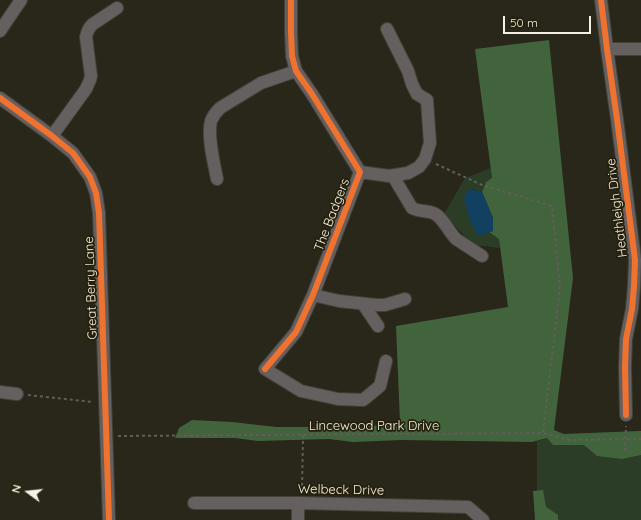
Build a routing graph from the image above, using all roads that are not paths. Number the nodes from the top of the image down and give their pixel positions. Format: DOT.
graph roads {
  1 [pos="21,0"];
  2 [pos="291,0"];
  3 [pos="602,0"];
  4 [pos="117,8"];
  5 [pos="2,24"];
  6 [pos="388,29"];
  7 [pos="607,49"];
  8 [pos="641,49"];
  9 [pos="296,71"];
  10 [pos="0,98"];
  11 [pos="52,136"];
  12 [pos="360,172"];
  13 [pos="393,176"];
  14 [pos="217,179"];
  15 [pos="482,256"];
  16 [pos="313,295"];
  17 [pos="405,299"];
  18 [pos="363,304"];
  19 [pos="378,326"];
  20 [pos="386,361"];
  21 [pos="0,392"];
  22 [pos="17,394"];
  23 [pos="626,415"];
  24 [pos="194,503"];
  25 [pos="300,503"];
  26 [pos="109,520"];
  27 [pos="298,520"];
  28 [pos="483,520"];
  1 -- 5 [label="street"];
  2 -- 9 [label="street, The Badgers"];
  3 -- 7 [label="street, Heathleigh Drive"];
  4 -- 11 [label="street"];
  6 -- 13 [label="street"];
  7 -- 8 [label="street"];
  7 -- 23 [label="street, Heathleigh Drive"];
  9 -- 12 [label="street, The Badgers"];
  9 -- 14 [label="street"];
  10 -- 11 [label="street, Great Berry Lane"];
  11 -- 26 [label="street, Great Berry Lane"];
  12 -- 13 [label="street"];
  12 -- 16 [label="street, The Badgers"];
  13 -- 15 [label="street"];
  16 -- 18 [label="street"];
  16 -- 20 [label="street, The Badgers"];
  17 -- 18 [label="street"];
  18 -- 19 [label="street"];
  21 -- 22 [label="street"];
  24 -- 25 [label="street, Welbeck Drive"];
  25 -- 27 [label="street"];
  25 -- 28 [label="street, Welbeck Drive"];
}
